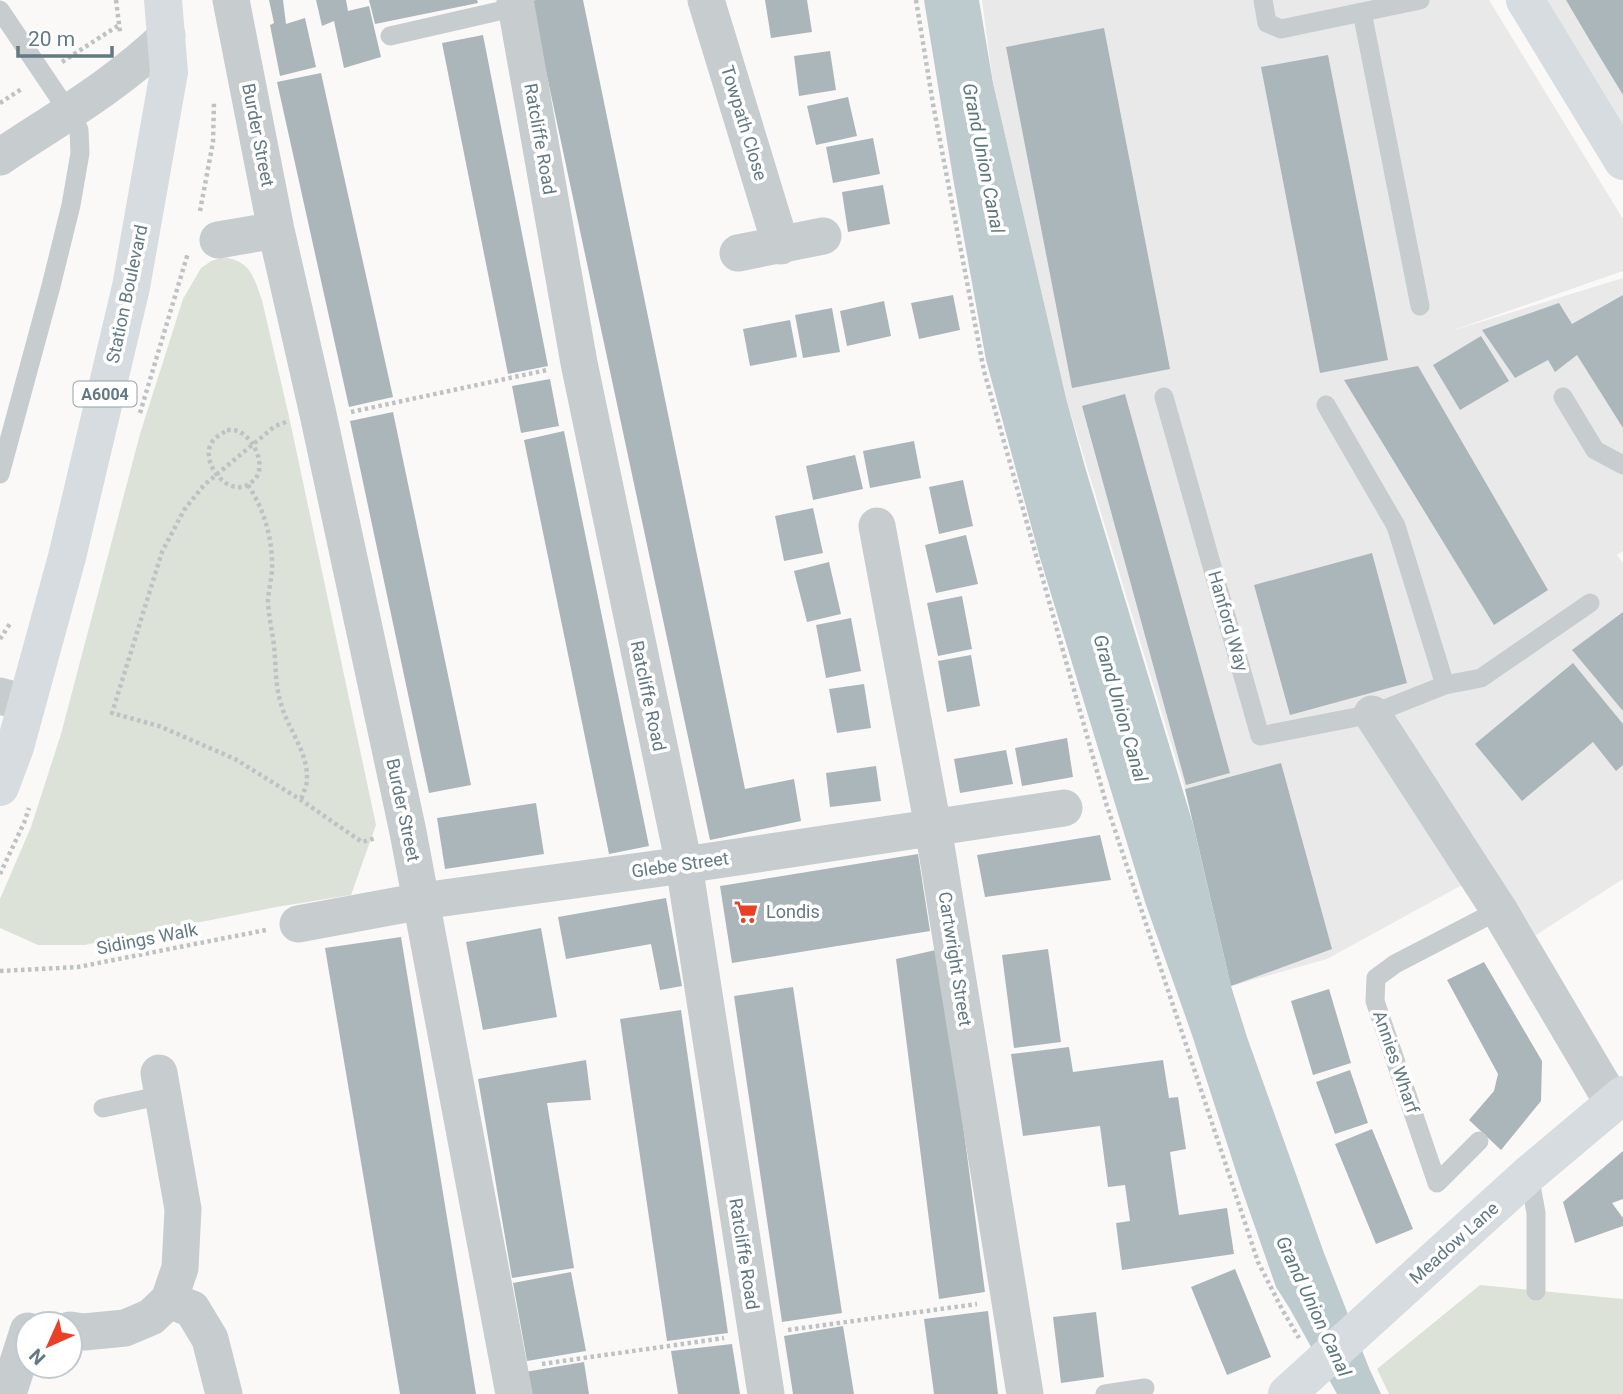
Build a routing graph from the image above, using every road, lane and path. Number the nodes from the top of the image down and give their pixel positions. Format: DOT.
graph roads {
  1 [pos="116,0"];
  2 [pos="231,0"];
  3 [pos="706,0"];
  4 [pos="916,0"];
  5 [pos="1263,0"];
  6 [pos="1420,0"];
  7 [pos="1525,0"];
  8 [pos="516,4"];
  9 [pos="0,10"];
  10 [pos="1362,12"];
  11 [pos="165,18"];
  12 [pos="390,36"];
  13 [pos="121,41"];
  14 [pos="69,111"];
  15 [pos="0,157"];
  16 [pos="1623,161"];
  17 [pos="276,230"];
  18 [pos="823,236"];
  19 [pos="218,240"];
  20 [pos="781,246"];
  21 [pos="738,253"];
  22 [pos="1420,306"];
  23 [pos="579,363"];
  24 [pos="1164,397"];
  25 [pos="1563,397"];
  26 [pos="1326,405"];
  27 [pos="319,417"];
  28 [pos="253,444"];
  29 [pos="1623,465"];
  30 [pos="0,474"];
  31 [pos="217,474"];
  32 [pos="248,485"];
  33 [pos="877,526"];
  34 [pos="1590,603"];
  35 [pos="1445,685"];
  36 [pos="13,700"];
  37 [pos="1373,714"];
  38 [pos="7,744"];
  39 [pos="0,787"];
  40 [pos="301,800"];
  41 [pos="1064,808"];
  42 [pos="933,827"];
  43 [pos="408,832"];
  44 [pos="684,865"];
  45 [pos="422,901"];
  46 [pos="1499,910"];
  47 [pos="298,924"];
  48 [pos="0,971"];
  49 [pos="161,1084"];
  50 [pos="1618,1099"];
  51 [pos="103,1108"];
  52 [pos="1479,1141"];
  53 [pos="1529,1174"];
  54 [pos="1536,1290"];
  55 [pos="169,1300"];
  56 [pos="84,1332"];
  57 [pos="1304,1346"];
  58 [pos="14,1375"];
  59 [pos="1145,1388"];
  60 [pos="8,1394"];
  61 [pos="224,1394"];
  62 [pos="514,1394"];
  63 [pos="766,1394"];
  64 [pos="1025,1394"];
  65 [pos="1105,1394"];
  66 [pos="1287,1394"];
  1 -- 13 [label="path"];
  2 -- 17 [label="street, Burder Street"];
  3 -- 20 [label="street, Towpath Close"];
  4 -- 57 [label="path"];
  5 -- 10 [label="lane"];
  6 -- 10 [label="lane"];
  7 -- 16 [label="main road"];
  8 -- 12 [label="lane"];
  8 -- 23 [label="street, Ratcliffe Road"];
  9 -- 14 [label="lane"];
  10 -- 22 [label="lane"];
  11 -- 14 [label="street"];
  11 -- 36 [label="main road, Station Boulevard / A6004"];
  14 -- 15 [label="street"];
  14 -- 30 [label="lane"];
  17 -- 19 [label="street"];
  17 -- 27 [label="street, Burder Street"];
  18 -- 20 [label="street"];
  20 -- 21 [label="street"];
  23 -- 27 [label="path"];
  23 -- 44 [label="street, Ratcliffe Road"];
  24 -- 37 [label="lane, Hanford Way"];
  25 -- 29 [label="lane"];
  26 -- 35 [label="lane"];
  27 -- 28 [label="path"];
  27 -- 43 [label="street, Burder Street"];
  28 -- 31 [label="path"];
  28 -- 31 [label="path"];
  28 -- 32 [label="path"];
  31 -- 32 [label="path"];
  31 -- 40 [label="path"];
  32 -- 40 [label="path"];
  33 -- 42 [label="street, Cartwright Street"];
  34 -- 35 [label="lane, Hanford Way"];
  35 -- 37 [label="lane, Hanford Way"];
  36 -- 38 [label="main road, Station Boulevard / A6004"];
  37 -- 46 [label="street"];
  38 -- 39 [label="main road, Station Boulevard / A6004"];
  40 -- 43 [label="path"];
  41 -- 42 [label="street, Glebe Street"];
  42 -- 44 [label="street, Glebe Street"];
  42 -- 64 [label="street, Cartwright Street"];
  43 -- 45 [label="street, Burder Street"];
  44 -- 45 [label="street, Glebe Street"];
  44 -- 63 [label="street, Ratcliffe Road"];
  45 -- 47 [label="street, Glebe Street"];
  45 -- 62 [label="street, Burder Street"];
  46 -- 50 [label="street"];
  46 -- 52 [label="lane, Annies Wharf"];
  47 -- 48 [label="path, Sidings Walk"];
  49 -- 51 [label="lane"];
  49 -- 55 [label="street"];
  50 -- 53 [label="main road, Meadow Lane"];
  53 -- 54 [label="lane"];
  53 -- 66 [label="main road, Meadow Lane"];
  55 -- 56 [label="street"];
  55 -- 61 [label="street"];
  58 -- 60 [label="street"];
  59 -- 65 [label="lane"];
}
